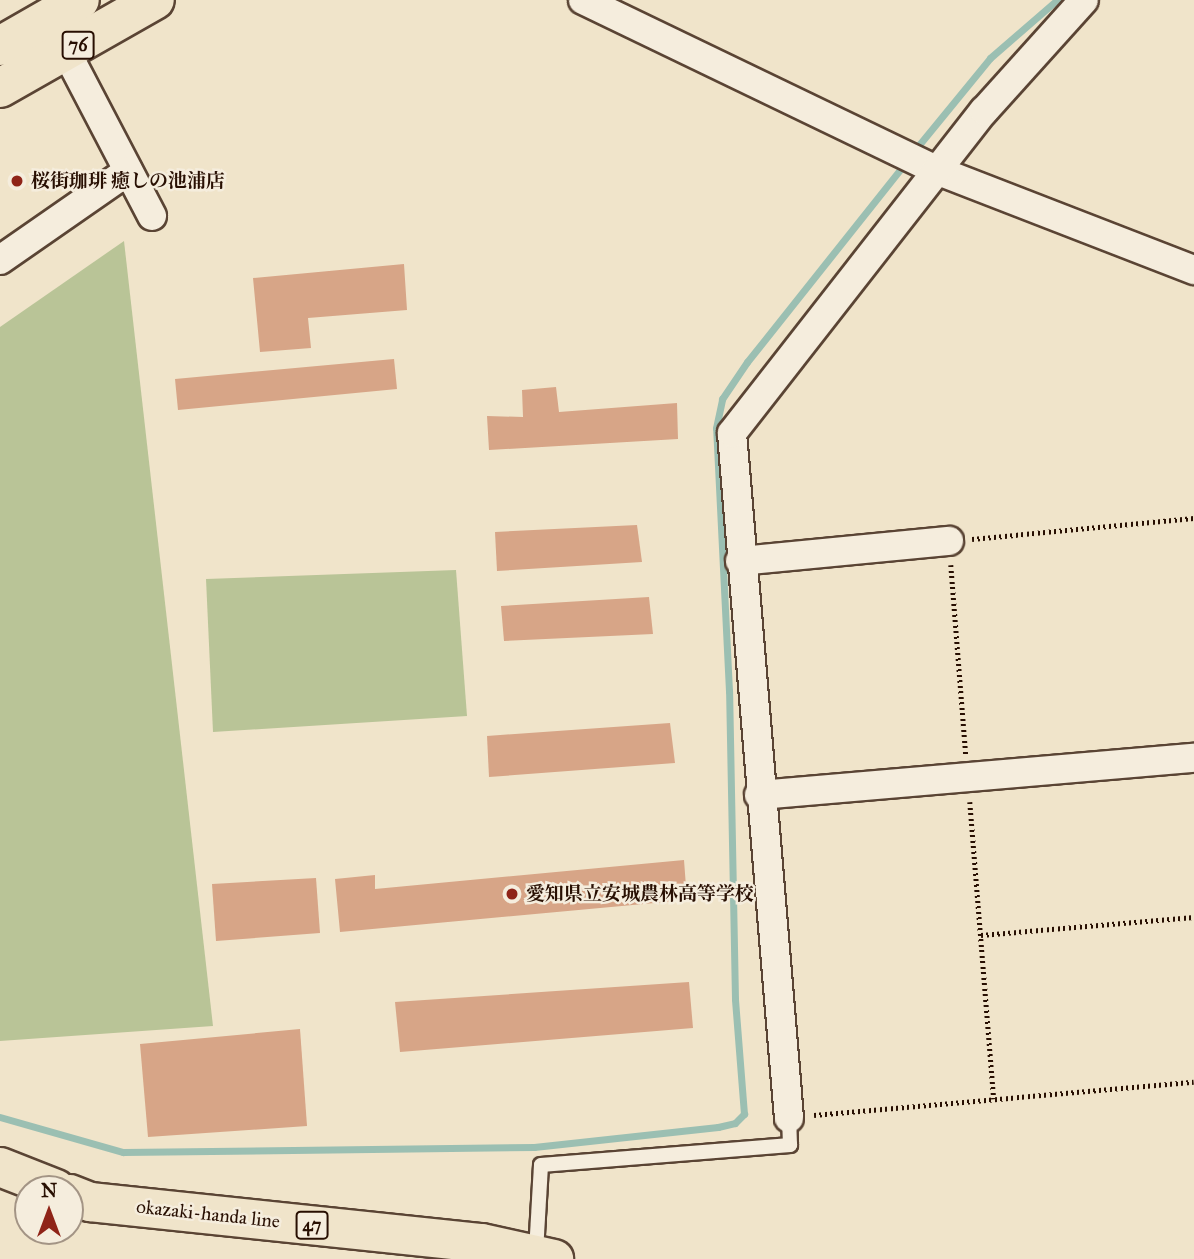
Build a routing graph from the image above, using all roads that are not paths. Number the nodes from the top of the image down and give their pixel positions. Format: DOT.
graph roads {
  1 [pos="155,0"];
  2 [pos="583,0"];
  3 [pos="1084,0"];
  4 [pos="64,9"];
  5 [pos="0,46"];
  6 [pos="66,51"];
  7 [pos="0,88"];
  8 [pos="936,170"];
  9 [pos="128,171"];
  10 [pos="152,216"];
  11 [pos="0,260"];
  12 [pos="1194,270"];
  13 [pos="949,541"];
  14 [pos="740,561"];
  15 [pos="1194,758"];
  16 [pos="759,795"];
  17 [pos="789,1118"];
  18 [pos="0,1167"];
  19 [pos="20,1175"];
  20 [pos="84,1200"];
  21 [pos="545,1256"];
  1 -- 6 [label="main road, 76"];
  2 -- 8 [label="street"];
  3 -- 8 [label="street"];
  4 -- 5 [label="main road, 76"];
  4 -- 6 [label="street"];
  6 -- 7 [label="main road, 76"];
  6 -- 9 [label="street"];
  8 -- 12 [label="street"];
  8 -- 14 [label="street"];
  9 -- 10 [label="street"];
  9 -- 11 [label="street"];
  13 -- 14 [label="street"];
  14 -- 16 [label="street"];
  15 -- 16 [label="street"];
  16 -- 17 [label="street"];
  17 -- 21 [label="lane"];
  18 -- 19 [label="main road"];
  20 -- 21 [label="main road, okazaki-handa line / 47"];
}
